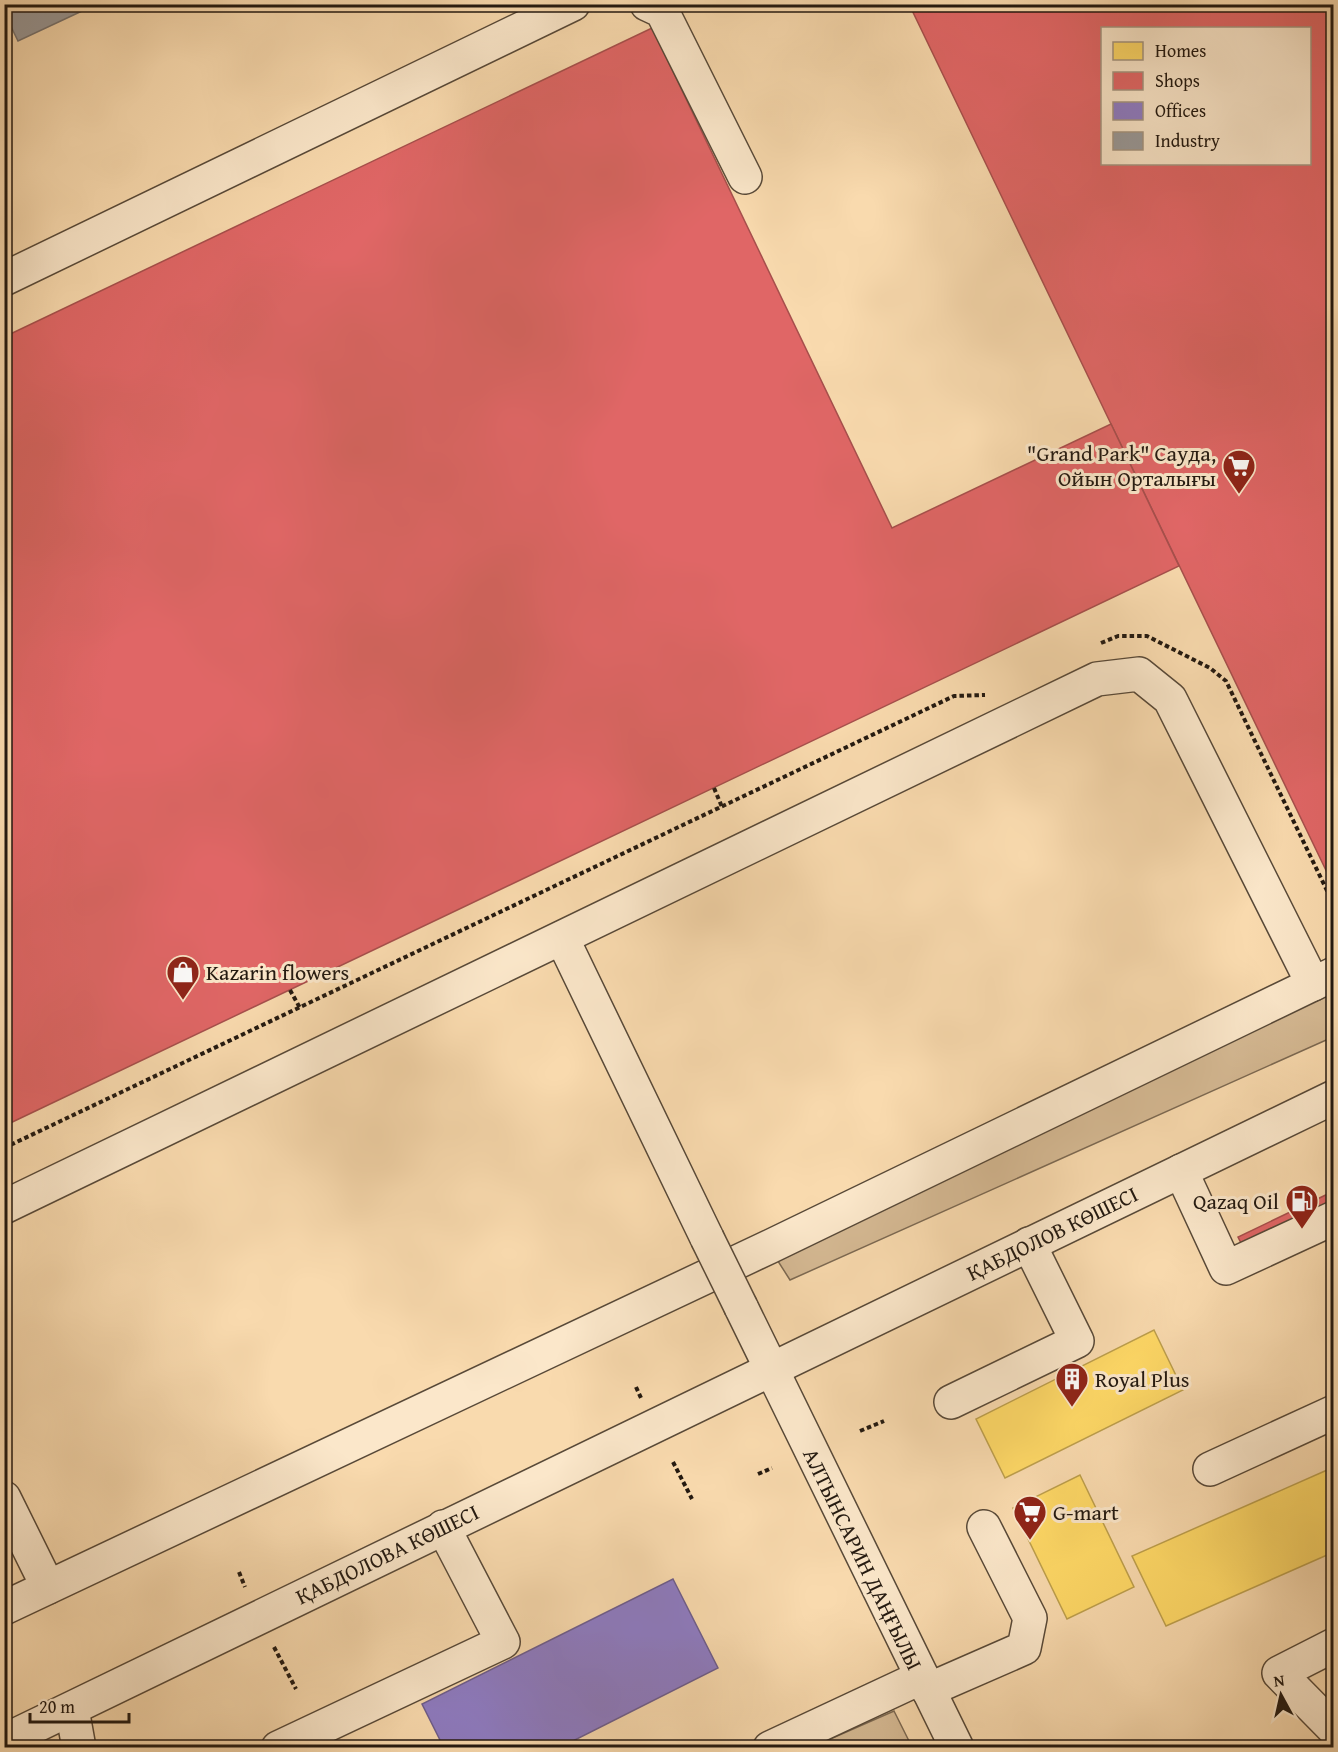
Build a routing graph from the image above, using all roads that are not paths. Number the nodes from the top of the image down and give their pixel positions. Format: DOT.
graph roads {
  1 [pos="573,4"];
  2 [pos="647,4"];
  3 [pos="745,177"];
  4 [pos="4,279"];
  5 [pos="562,938"];
  6 [pos="1323,979"];
  7 [pos="1334,1097"];
  8 [pos="1181,1171"];
  9 [pos="4,1208"];
  10 [pos="1334,1218"];
  11 [pos="1029,1244"];
  12 [pos="770,1369"];
  13 [pos="951,1402"];
  14 [pos="1334,1412"];
  15 [pos="1210,1469"];
  16 [pos="4,1498"];
  17 [pos="443,1527"];
  18 [pos="984,1527"];
  19 [pos="48,1587"];
  20 [pos="4,1608"];
  21 [pos="1334,1645"];
  22 [pos="925,1684"];
  23 [pos="72,1709"];
  24 [pos="1334,1729"];
  25 [pos="4,1741"];
  26 [pos="79,1748"];
  27 [pos="278,1748"];
  28 [pos="770,1748"];
  29 [pos="957,1748"];
  1 -- 4 [label="street"];
  2 -- 3 [label="street"];
  5 -- 6 [label="street"];
  5 -- 9 [label="street"];
  5 -- 12 [label="street, АЛТЫНСАРИН ДАҢҒЫЛЫ, bridge"];
  6 -- 19 [label="street"];
  7 -- 8 [label="street, ҚАБДОЛОВ КӨШЕСІ"];
  8 -- 10 [label="street"];
  8 -- 11 [label="street, ҚАБДОЛОВ КӨШЕСІ"];
  11 -- 12 [label="street, ҚАБДОЛОВ КӨШЕСІ"];
  11 -- 13 [label="street"];
  12 -- 17 [label="street, ҚАБДОЛОВА КӨШЕСІ"];
  12 -- 22 [label="street, АЛТЫНСАРИН ДАҢҒЫЛЫ"];
  14 -- 15 [label="street"];
  16 -- 19 [label="street"];
  17 -- 23 [label="street, ҚАБДОЛОВА КӨШЕСІ"];
  17 -- 27 [label="street"];
  18 -- 22 [label="street"];
  19 -- 20 [label="street"];
  21 -- 24 [label="street"];
  22 -- 28 [label="street"];
  22 -- 29 [label="street, АЛТЫНСАРИН ДАҢҒЫЛЫ"];
  23 -- 25 [label="street, ҚАБДОЛОВА КӨШЕСІ"];
  23 -- 26 [label="street"];
}
